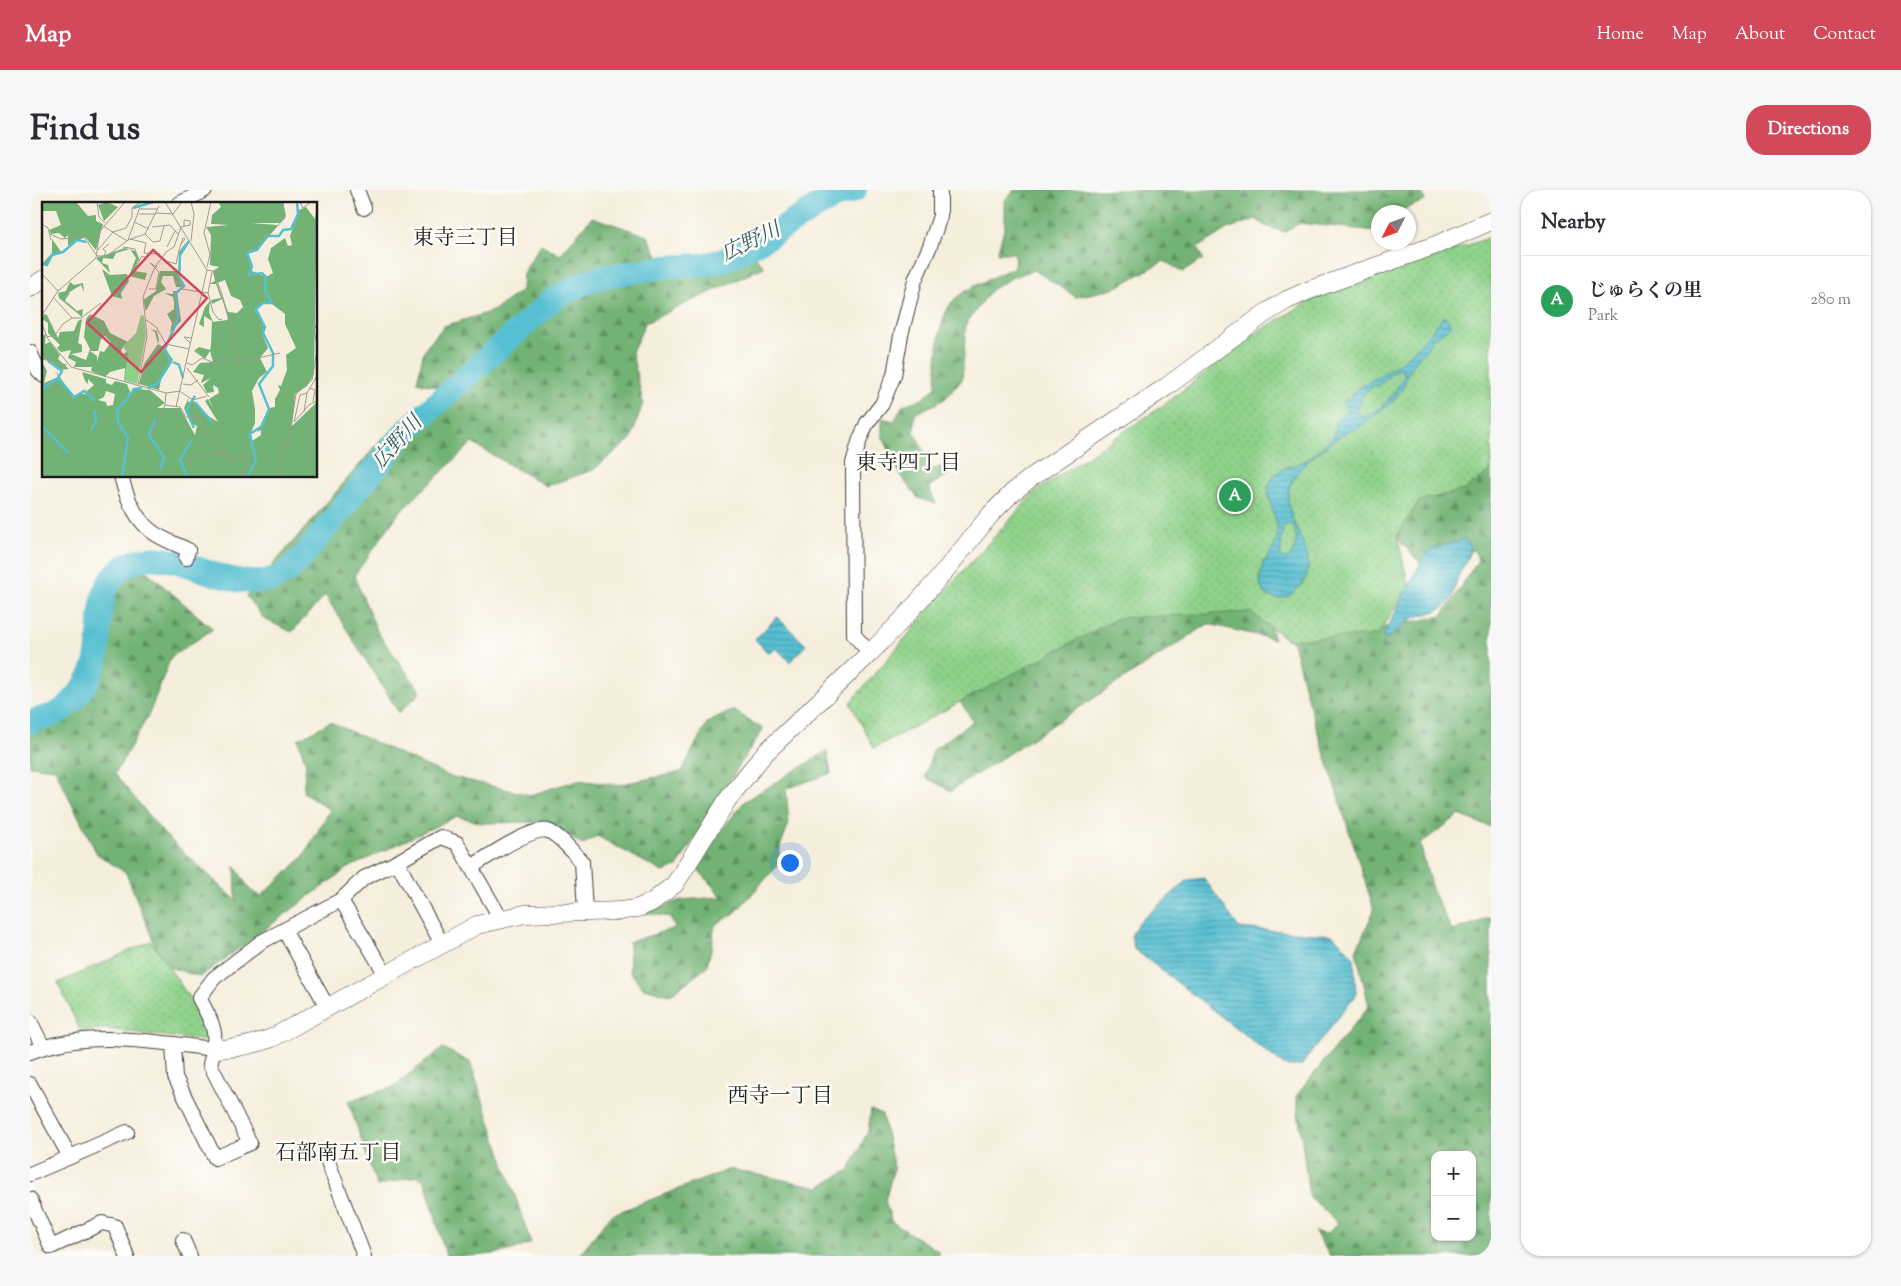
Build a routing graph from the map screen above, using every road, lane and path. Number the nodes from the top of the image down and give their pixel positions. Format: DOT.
graph roads {
  1 [pos="205,190"];
  2 [pos="356,190"];
  3 [pos="940,190"];
  4 [pos="183,202"];
  5 [pos="364,208"];
  6 [pos="1491,221"];
  7 [pos="42,280"];
  8 [pos="30,288"];
  9 [pos="30,352"];
  10 [pos="42,374"];
  11 [pos="121,478"];
  12 [pos="186,558"];
  13 [pos="870,653"];
  14 [pos="397,862"];
  15 [pos="471,867"];
  16 [pos="341,900"];
  17 [pos="585,911"];
  18 [pos="501,919"];
  19 [pos="284,930"];
  20 [pos="442,944"];
  21 [pos="386,975"];
  22 [pos="328,1008"];
  23 [pos="30,1021"];
  24 [pos="173,1044"];
  25 [pos="36,1049"];
  26 [pos="215,1049"];
  27 [pos="30,1084"];
  28 [pos="127,1132"];
  29 [pos="325,1154"];
  30 [pos="70,1157"];
  31 [pos="30,1174"];
  32 [pos="30,1199"];
  33 [pos="183,1240"];
  34 [pos="127,1256"];
  35 [pos="190,1256"];
  36 [pos="364,1256"];
  1 -- 4 [label="street"];
  2 -- 5 [label="street"];
  3 -- 13 [label="street"];
  6 -- 13 [label="street"];
  7 -- 8 [label="street"];
  9 -- 10 [label="street"];
  11 -- 12 [label="street"];
  13 -- 17 [label="street"];
  14 -- 15 [label="street"];
  14 -- 16 [label="street"];
  14 -- 20 [label="street"];
  15 -- 17 [label="street"];
  15 -- 18 [label="street"];
  16 -- 19 [label="street"];
  16 -- 21 [label="street"];
  17 -- 18 [label="street"];
  18 -- 20 [label="street"];
  19 -- 22 [label="street"];
  19 -- 26 [label="street"];
  20 -- 21 [label="street"];
  21 -- 22 [label="street"];
  22 -- 26 [label="street"];
  23 -- 25 [label="street"];
  24 -- 25 [label="street"];
  24 -- 26 [label="street"];
  24 -- 26 [label="street"];
  27 -- 30 [label="street"];
  28 -- 30 [label="street"];
  29 -- 36 [label="street"];
  30 -- 31 [label="street"];
  32 -- 34 [label="street"];
  33 -- 35 [label="street"];
}
